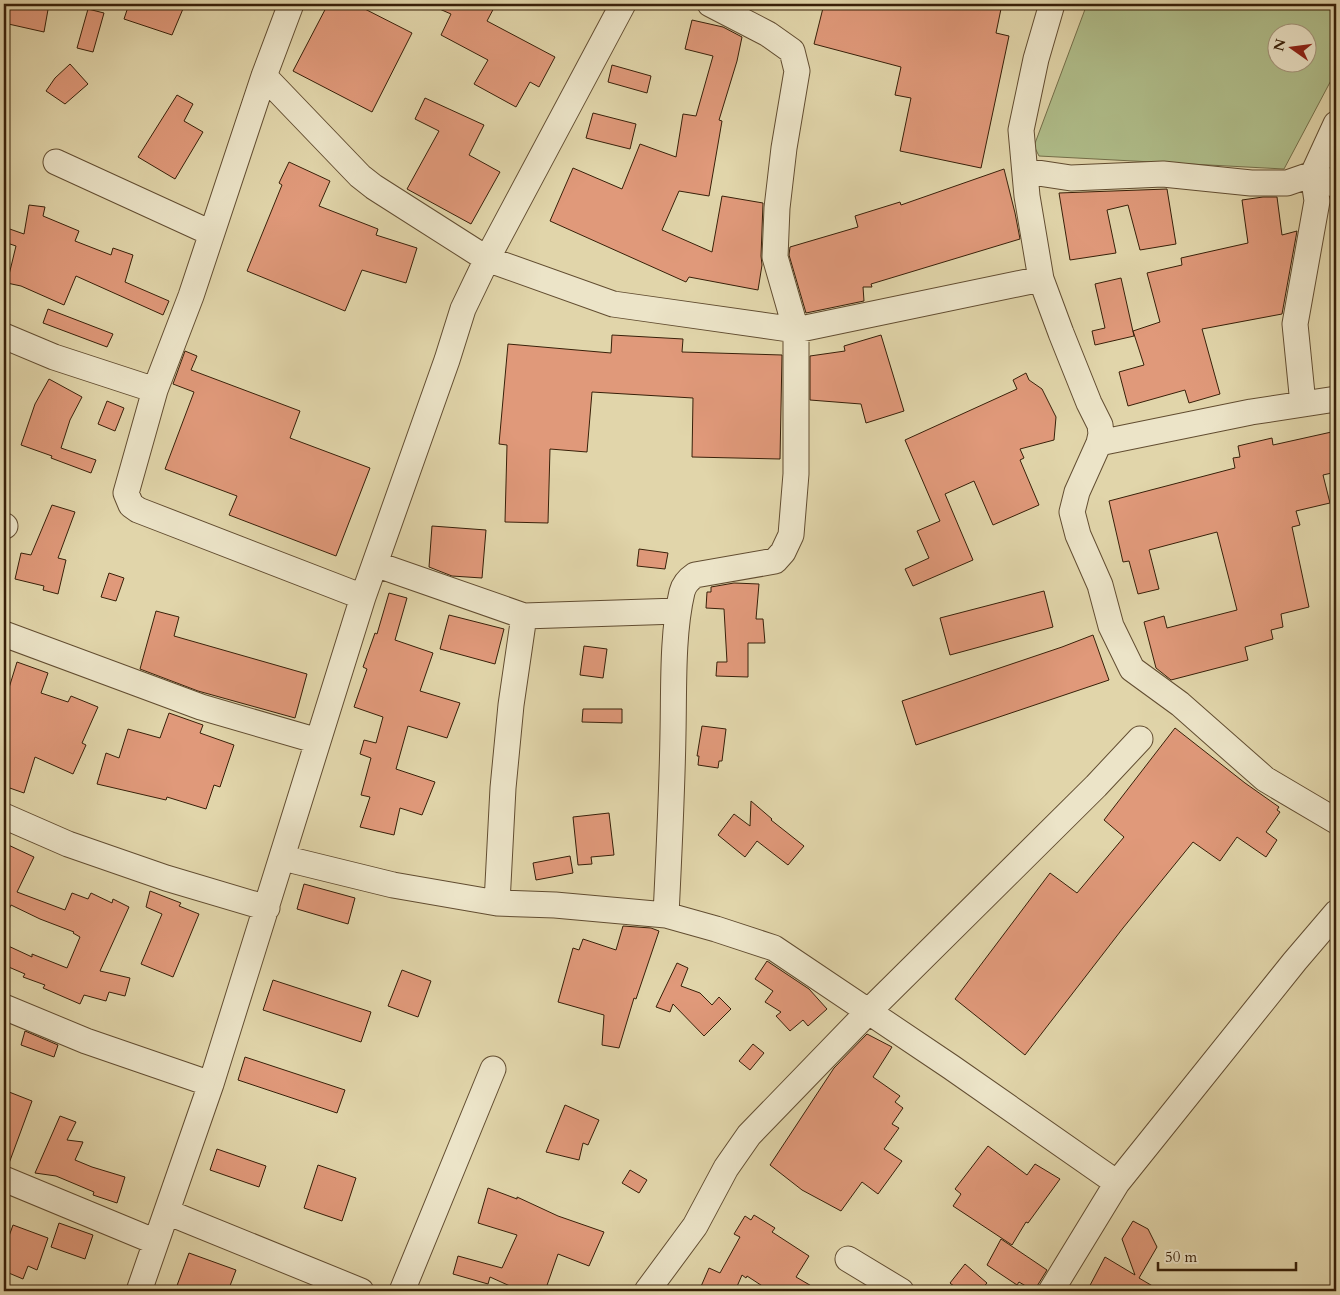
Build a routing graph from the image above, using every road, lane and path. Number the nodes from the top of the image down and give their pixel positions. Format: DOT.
graph roads {
  1 [pos="291,4"];
  2 [pos="623,4"];
  3 [pos="710,4"];
  4 [pos="1052,4"];
  5 [pos="264,76"];
  6 [pos="1336,124"];
  7 [pos="56,162"];
  8 [pos="1025,171"];
  9 [pos="1313,174"];
  10 [pos="1336,185"];
  11 [pos="211,233"];
  12 [pos="487,259"];
  13 [pos="1041,279"];
  14 [pos="796,330"];
  15 [pos="4,336"];
  16 [pos="155,390"];
  17 [pos="1336,399"];
  18 [pos="1303,404"];
  19 [pos="1099,443"];
  20 [pos="375,564"];
  21 [pos="363,597"];
  22 [pos="678,611"];
  23 [pos="524,616"];
  24 [pos="4,634"];
  25 [pos="1140,740"];
  26 [pos="318,741"];
  27 [pos="4,816"];
  28 [pos="1336,821"];
  29 [pos="283,858"];
  30 [pos="497,903"];
  31 [pos="267,908"];
  32 [pos="1336,913"];
  33 [pos="666,915"];
  34 [pos="4,1007"];
  35 [pos="868,1012"];
  36 [pos="493,1069"];
  37 [pos="211,1084"];
  38 [pos="4,1179"];
  39 [pos="1117,1183"];
  40 [pos="167,1212"];
  41 [pos="156,1242"];
  42 [pos="848,1259"];
  43 [pos="139,1291"];
  44 [pos="361,1291"];
  45 [pos="402,1291"];
  46 [pos="647,1291"];
  47 [pos="901,1291"];
  48 [pos="1051,1291"];
  1 -- 5 [label="street"];
  2 -- 12 [label="street"];
  3 -- 14 [label="street"];
  4 -- 8 [label="street"];
  5 -- 11 [label="street"];
  5 -- 12 [label="street"];
  6 -- 9 [label="street"];
  7 -- 11 [label="street"];
  8 -- 9 [label="street"];
  8 -- 13 [label="street"];
  9 -- 10 [label="street"];
  9 -- 18 [label="street"];
  11 -- 16 [label="street"];
  12 -- 14 [label="street"];
  12 -- 20 [label="street"];
  13 -- 14 [label="street"];
  13 -- 19 [label="street"];
  14 -- 22 [label="street"];
  15 -- 16 [label="street"];
  16 -- 21 [label="street"];
  17 -- 18 [label="street"];
  18 -- 19 [label="street"];
  19 -- 28 [label="street"];
  20 -- 21 [label="street"];
  20 -- 23 [label="street"];
  21 -- 26 [label="street"];
  22 -- 23 [label="street"];
  22 -- 33 [label="street"];
  23 -- 30 [label="street"];
  24 -- 26 [label="street"];
  25 -- 35 [label="street"];
  26 -- 29 [label="street"];
  27 -- 31 [label="street"];
  29 -- 30 [label="street"];
  29 -- 31 [label="street"];
  30 -- 33 [label="street"];
  31 -- 37 [label="street"];
  32 -- 39 [label="street"];
  33 -- 35 [label="street"];
  34 -- 37 [label="street"];
  35 -- 39 [label="street"];
  35 -- 46 [label="street"];
  36 -- 45 [label="street"];
  37 -- 40 [label="street"];
  38 -- 41 [label="street"];
  39 -- 48 [label="street"];
  40 -- 41 [label="street"];
  40 -- 44 [label="street"];
  41 -- 43 [label="street"];
  42 -- 47 [label="street"];
}
